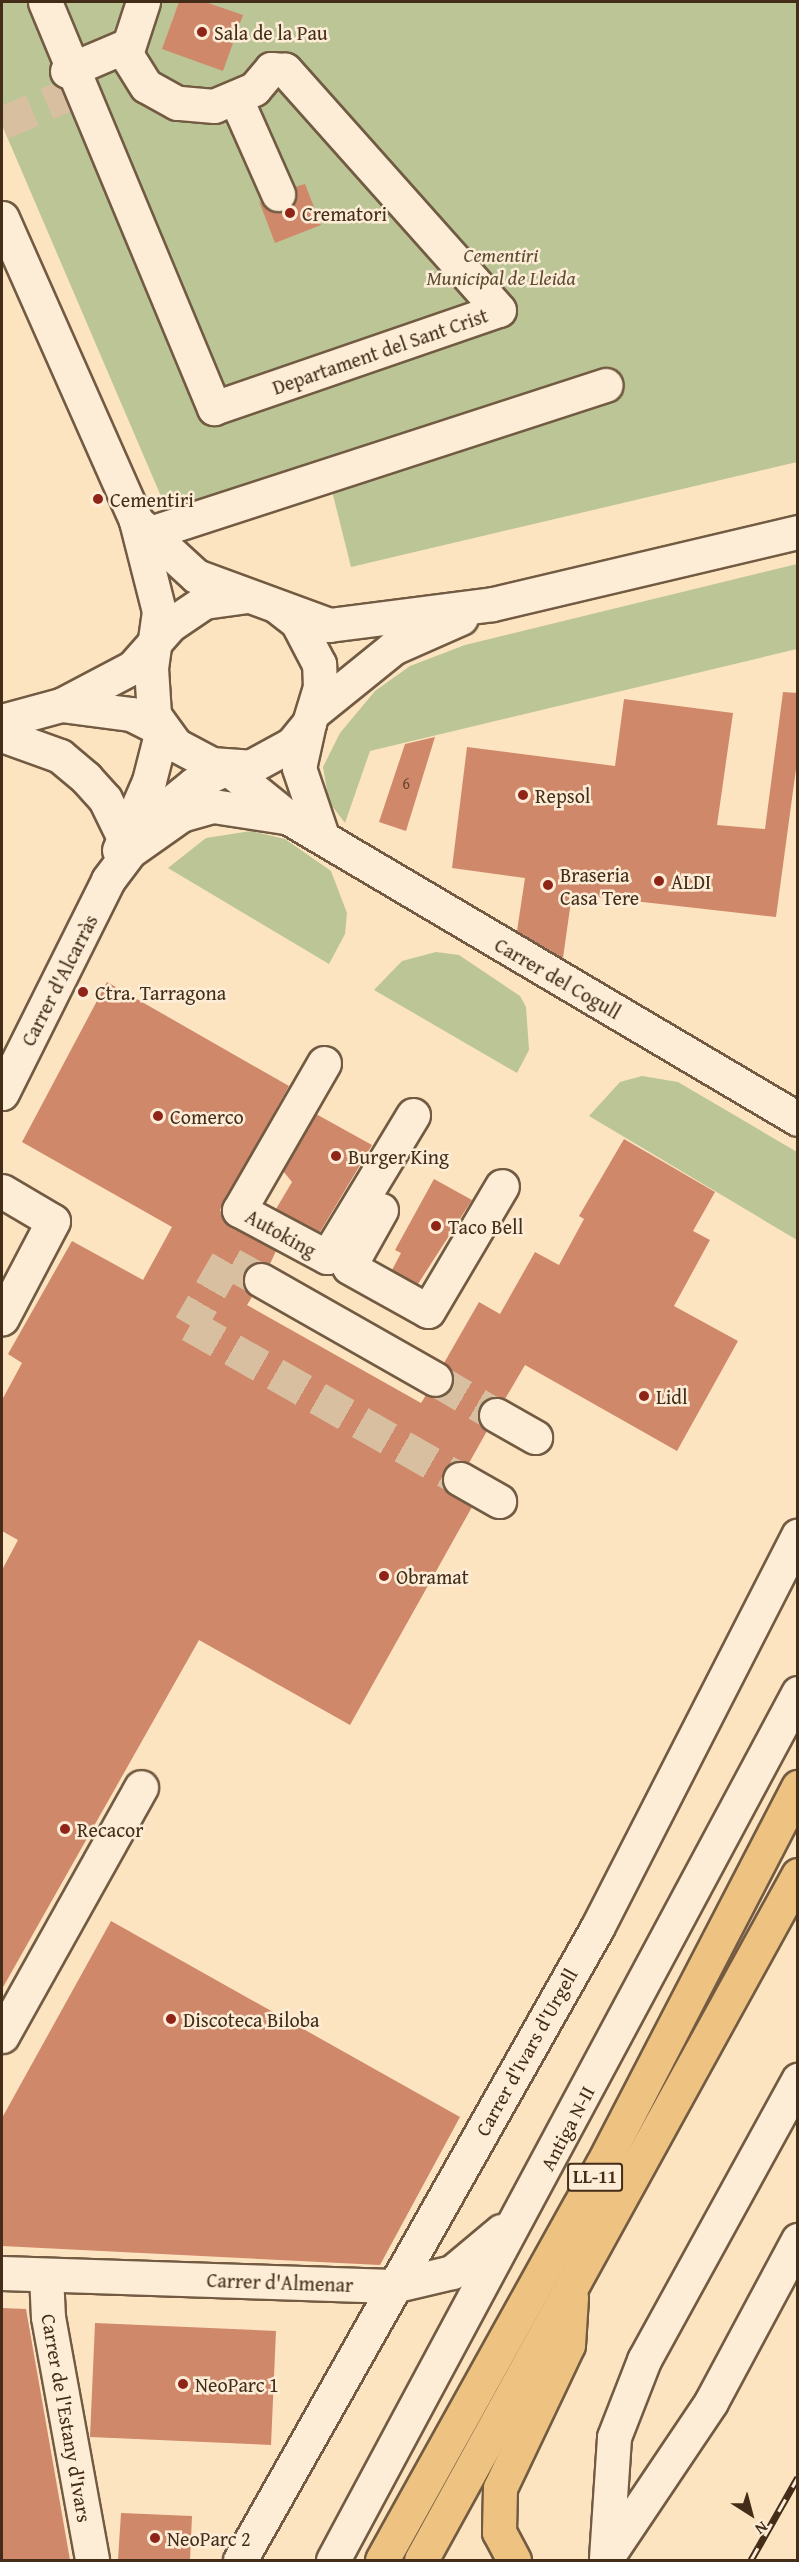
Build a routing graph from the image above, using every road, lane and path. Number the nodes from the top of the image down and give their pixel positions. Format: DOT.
graph roads {
  1 [pos="45,2"];
  2 [pos="143,2"];
  3 [pos="129,56"];
  4 [pos="74,80"];
  5 [pos="236,99"];
  6 [pos="278,194"];
  7 [pos="2,218"];
  8 [pos="606,385"];
  9 [pos="143,527"];
  10 [pos="798,532"];
  11 [pos="264,602"];
  12 [pos="493,604"];
  13 [pos="159,640"];
  14 [pos="61,705"];
  15 [pos="312,718"];
  16 [pos="2,721"];
  17 [pos="162,730"];
  18 [pos="2,735"];
  19 [pos="228,768"];
  20 [pos="289,818"];
  21 [pos="321,833"];
  22 [pos="123,852"];
  23 [pos="324,1063"];
  24 [pos="2,1093"];
  25 [pos="798,1119"];
  26 [pos="502,1186"];
  27 [pos="2,1191"];
  28 [pos="261,1280"];
  29 [pos="2,1318"];
  30 [pos="435,1379"];
  31 [pos="496,1415"];
  32 [pos="535,1437"];
  33 [pos="460,1479"];
  34 [pos="499,1501"];
  35 [pos="798,1536"];
  36 [pos="798,1693"];
  37 [pos="141,1787"];
  38 [pos="798,1787"];
  39 [pos="798,1875"];
  40 [pos="2,2036"];
  41 [pos="798,2080"];
  42 [pos="527,2202"];
  43 [pos="798,2240"];
  44 [pos="2,2273"];
  45 [pos="46,2275"];
  46 [pos="393,2286"];
  47 [pos="572,2288"];
  48 [pos="606,2559"];
  49 [pos="92,2560"];
  50 [pos="240,2560"];
  51 [pos="333,2560"];
  52 [pos="382,2560"];
  53 [pos="421,2560"];
  54 [pos="514,2560"];
  1 -- 4 [label="street, Departament del Sant Crist"];
  2 -- 3 [label="street"];
  3 -- 4 [label="street"];
  3 -- 5 [label="street, Departament del Sant Crist"];
  4 -- 5 [label="street, Departament del Sant Crist"];
  5 -- 6 [label="street"];
  7 -- 9 [label="street"];
  8 -- 9 [label="street"];
  9 -- 11 [label="street"];
  9 -- 13 [label="street"];
  10 -- 12 [label="street"];
  11 -- 12 [label="street"];
  11 -- 13 [label="street"];
  11 -- 15 [label="street"];
  12 -- 15 [label="street"];
  13 -- 14 [label="street"];
  13 -- 17 [label="street"];
  14 -- 16 [label="street"];
  14 -- 17 [label="street"];
  15 -- 19 [label="street"];
  15 -- 21 [label="street"];
  17 -- 19 [label="street"];
  17 -- 22 [label="street, Carrer d'Alcarràs"];
  18 -- 22 [label="street"];
  19 -- 20 [label="street, Carrer del Cogull"];
  19 -- 22 [label="street, Carrer d'Alcarràs"];
  20 -- 21 [label="street, Carrer del Cogull"];
  20 -- 22 [label="street, Carrer d'Alcarràs"];
  21 -- 25 [label="street, Carrer del Cogull"];
  22 -- 24 [label="street, Carrer d'Alcarràs"];
  23 -- 26 [label="street, Autoking"];
  27 -- 29 [label="street"];
  28 -- 30 [label="street"];
  31 -- 32 [label="street"];
  33 -- 34 [label="street"];
  35 -- 46 [label="street, Carrer d'Ivars d'Urgell"];
  36 -- 42 [label="street, Antiga N-II"];
  37 -- 40 [label="street"];
  38 -- 52 [label="highway, LL-11"];
  39 -- 47 [label="highway, LL-11"];
  41 -- 48 [label="street"];
  42 -- 46 [label="street, Carrer d'Almenar"];
  42 -- 51 [label="street, Antiga N-II"];
  43 -- 48 [label="street"];
  44 -- 45 [label="street, Carrer d'Almenar"];
  45 -- 46 [label="street, Carrer d'Almenar"];
  45 -- 49 [label="street, Carrer de l'Estany d'Ivars"];
  46 -- 50 [label="street, Carrer d'Ivars d'Urgell"];
  47 -- 53 [label="highway, LL-11"];
  47 -- 54 [label="highway"];
}
